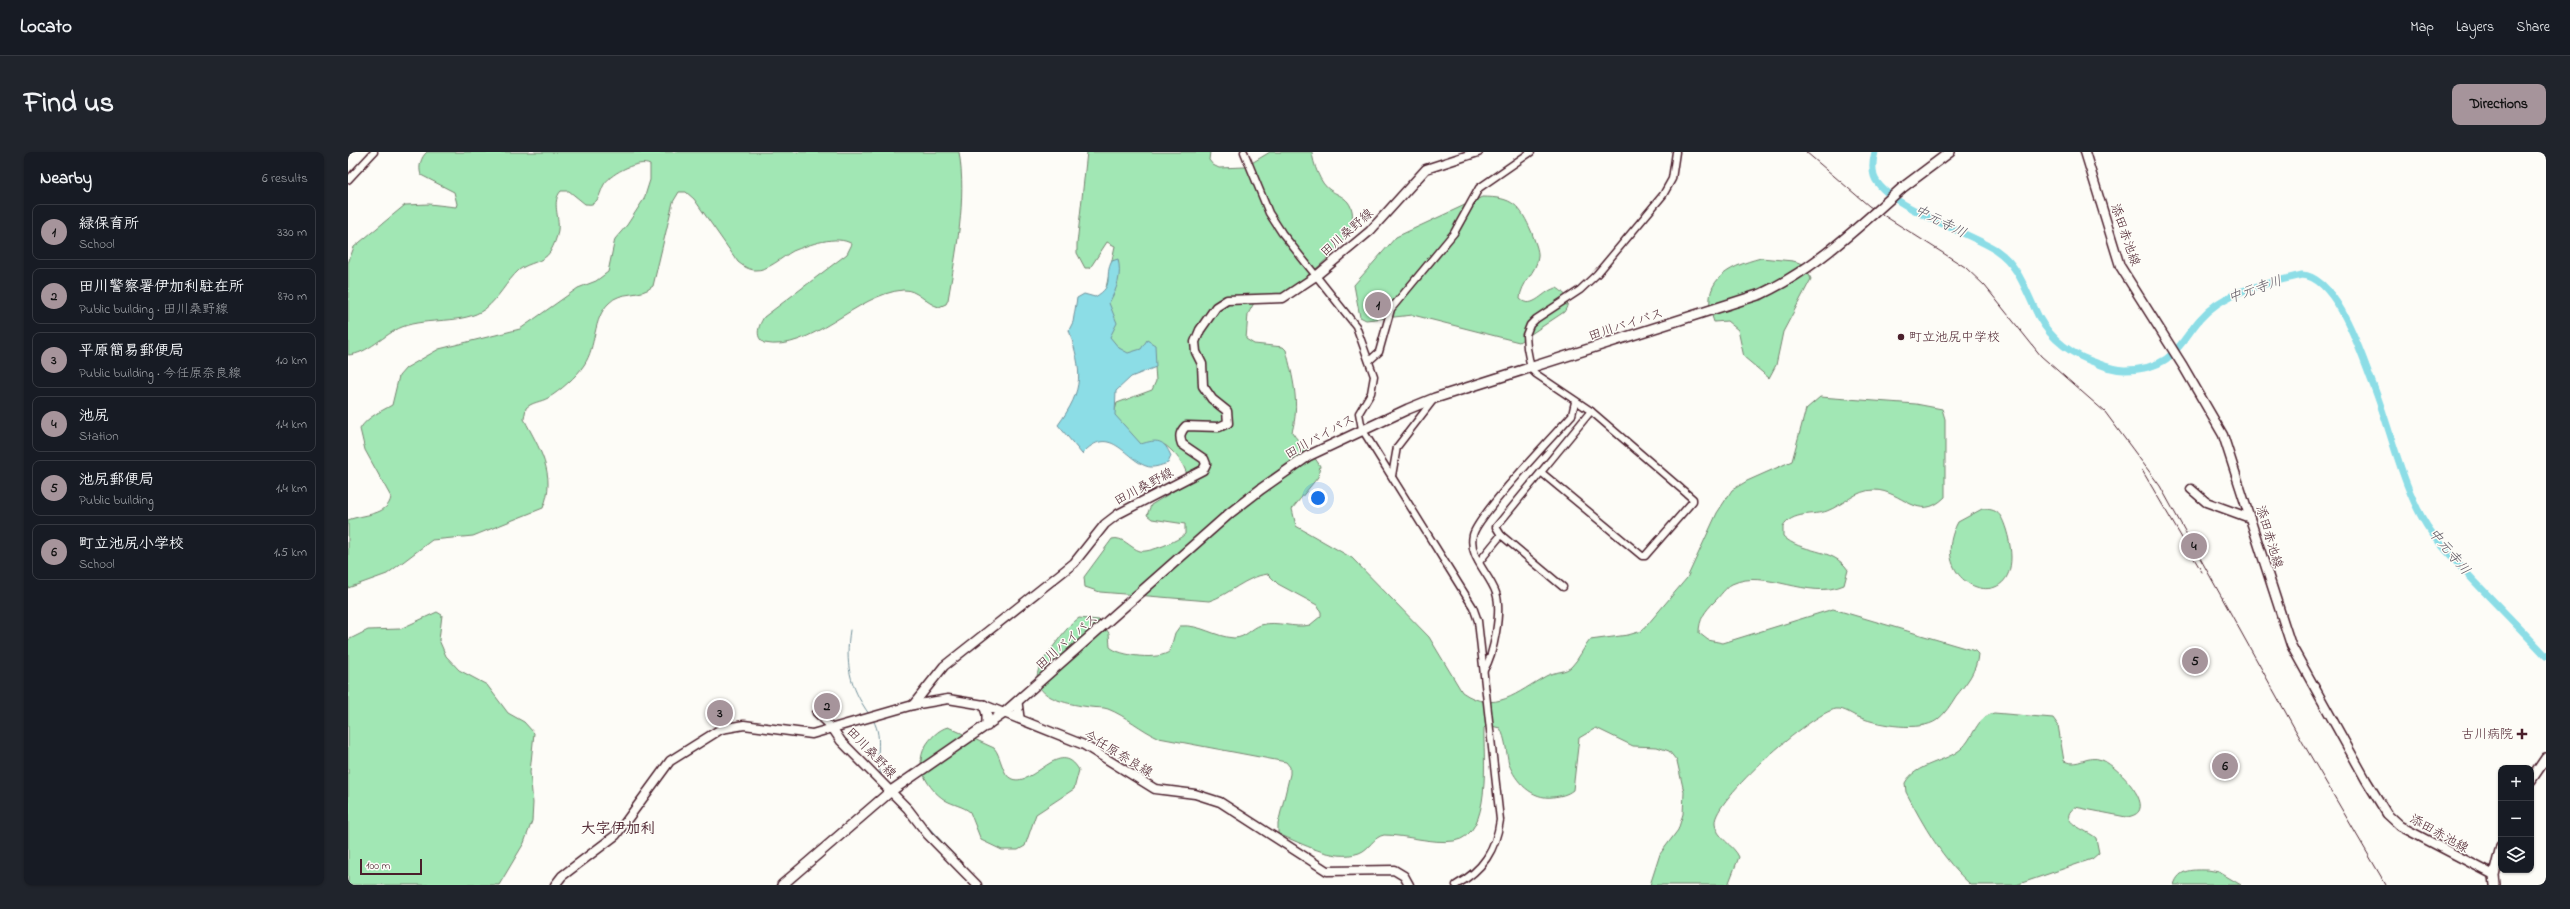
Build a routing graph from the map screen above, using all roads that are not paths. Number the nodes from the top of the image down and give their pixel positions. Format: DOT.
graph roads {
  1 [pos="374,152"];
  2 [pos="1244,152"];
  3 [pos="1478,152"];
  4 [pos="1531,152"];
  5 [pos="1676,152"];
  6 [pos="1950,152"];
  7 [pos="2085,152"];
  8 [pos="348,180"];
  9 [pos="1316,276"];
  10 [pos="1369,361"];
  11 [pos="1531,369"];
  12 [pos="1435,398"];
  13 [pos="1575,402"];
  14 [pos="1591,411"];
  15 [pos="1362,429"];
  16 [pos="1542,473"];
  17 [pos="1392,476"];
  18 [pos="2191,489"];
  19 [pos="2250,518"];
  20 [pos="1501,535"];
  21 [pos="1479,562"];
  22 [pos="1563,587"];
  23 [pos="1484,670"];
  24 [pos="1017,702"];
  25 [pos="913,705"];
  26 [pos="984,705"];
  27 [pos="816,713"];
  28 [pos="1004,713"];
  29 [pos="1019,718"];
  30 [pos="987,726"];
  31 [pos="833,729"];
  32 [pos="2546,758"];
  33 [pos="2534,776"];
  34 [pos="891,791"];
  35 [pos="2498,858"];
  36 [pos="2494,875"];
  37 [pos="555,885"];
  38 [pos="782,885"];
  39 [pos="977,885"];
  40 [pos="1409,885"];
  41 [pos="1456,885"];
  42 [pos="2495,885"];
  1 -- 8 [label="street"];
  2 -- 9 [label="street"];
  3 -- 9 [label="main road, 田川桑野線"];
  4 -- 10 [label="street"];
  5 -- 11 [label="street"];
  6 -- 11 [label="highway, 田川バイパス, bridge"];
  7 -- 19 [label="main road, 添田赤池線"];
  9 -- 10 [label="street"];
  9 -- 25 [label="main road, 田川桑野線"];
  10 -- 15 [label="street"];
  11 -- 12 [label="highway, 田川バイパス"];
  11 -- 13 [label="street"];
  12 -- 15 [label="highway, 田川バイパス"];
  12 -- 17 [label="street"];
  13 -- 14 [label="street"];
  13 -- 21 [label="street"];
  14 -- 16 [label="street"];
  14 -- 16 [label="street"];
  15 -- 17 [label="street"];
  15 -- 24 [label="highway, 田川バイパス"];
  16 -- 20 [label="street"];
  17 -- 23 [label="street"];
  18 -- 19 [label="main road"];
  19 -- 36 [label="main road, 添田赤池線"];
  20 -- 21 [label="street"];
  20 -- 22 [label="street"];
  21 -- 23 [label="street"];
  23 -- 41 [label="street"];
  24 -- 28 [label="highway, 田川バイパス"];
  24 -- 29 [label="highway"];
  25 -- 26 [label="main road, 今任原奈良線"];
  25 -- 31 [label="main road, 田川桑野線"];
  26 -- 28 [label="main road, 今任原奈良線"];
  26 -- 30 [label="highway"];
  27 -- 31 [label="street"];
  28 -- 29 [label="main road, 今任原奈良線"];
  28 -- 30 [label="highway, 田川バイパス"];
  29 -- 40 [label="main road, 今任原奈良線"];
  30 -- 34 [label="highway, 田川バイパス"];
  31 -- 34 [label="main road, 田川桑野線"];
  31 -- 37 [label="main road"];
  32 -- 33 [label="highway"];
  34 -- 38 [label="highway, 田川バイパス"];
  34 -- 39 [label="main road, 田川桑野線"];
  35 -- 36 [label="highway"];
  36 -- 42 [label="highway"];
}
